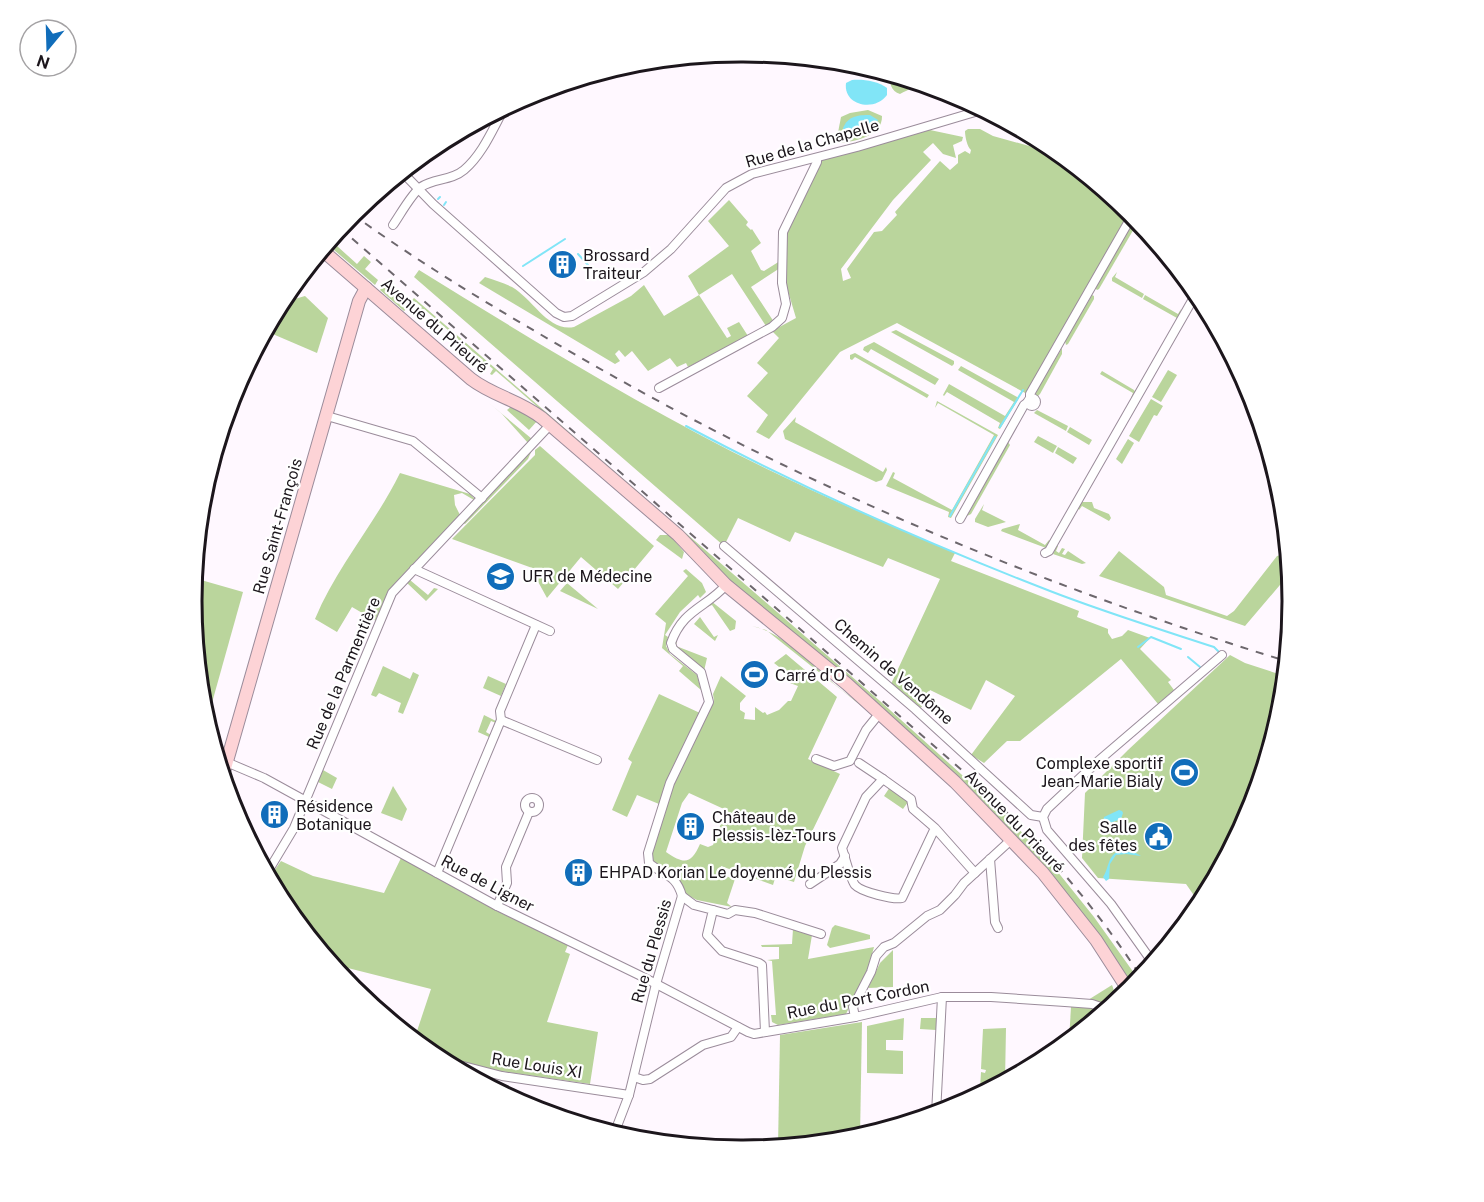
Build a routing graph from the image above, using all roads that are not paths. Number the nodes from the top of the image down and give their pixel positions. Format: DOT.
graph roads {
  1 [pos="972,113"];
  2 [pos="498,120"];
  3 [pos="817,158"];
  4 [pos="408,177"];
  5 [pos="420,187"];
  6 [pos="393,225"];
  7 [pos="1128,225"];
  8 [pos="328,255"];
  9 [pos="366,288"];
  10 [pos="1191,302"];
  11 [pos="659,388"];
  12 [pos="327,416"];
  13 [pos="550,425"];
  14 [pos="482,498"];
  15 [pos="960,519"];
  16 [pos="724,546"];
  17 [pos="1045,553"];
  18 [pos="414,569"];
  19 [pos="724,587"];
  20 [pos="536,625"];
  21 [pos="550,631"];
  22 [pos="1222,655"];
  23 [pos="879,714"];
  24 [pos="501,720"];
  25 [pos="226,757"];
  26 [pos="816,759"];
  27 [pos="597,760"];
  28 [pos="859,762"];
  29 [pos="229,768"];
  30 [pos="883,779"];
  31 [pos="305,801"];
  32 [pos="529,812"];
  33 [pos="1043,817"];
  34 [pos="935,828"];
  35 [pos="1012,838"];
  36 [pos="845,856"];
  37 [pos="990,859"];
  38 [pos="272,865"];
  39 [pos="437,873"];
  40 [pos="975,873"];
  41 [pos="810,884"];
  42 [pos="682,896"];
  43 [pos="497,906"];
  44 [pos="713,910"];
  45 [pos="998,928"];
  46 [pos="821,934"];
  47 [pos="1148,957"];
  48 [pos="1122,983"];
  49 [pos="656,984"];
  50 [pos="942,998"];
  51 [pos="1099,1006"];
  52 [pos="855,1017"];
  53 [pos="738,1027"];
  54 [pos="765,1032"];
  55 [pos="484,1075"];
  56 [pos="634,1077"];
  57 [pos="629,1095"];
  58 [pos="937,1104"];
  59 [pos="617,1125"];
  1 -- 3 [label="street, Rue de la Chapelle"];
  2 -- 5 [label="street"];
  3 -- 5 [label="street, Rue de la Chapelle"];
  3 -- 11 [label="street"];
  4 -- 5 [label="street"];
  5 -- 6 [label="street"];
  7 -- 15 [label="street"];
  8 -- 9 [label="street, Avenue du Prieuré"];
  9 -- 12 [label="street, Rue Saint-François"];
  9 -- 13 [label="street, Avenue du Prieuré"];
  10 -- 17 [label="street"];
  12 -- 14 [label="street"];
  12 -- 25 [label="street, Rue Saint-François"];
  13 -- 14 [label="street, Rue de la Parmentière"];
  13 -- 19 [label="street, Avenue du Prieuré"];
  14 -- 18 [label="street, Rue de la Parmentière"];
  16 -- 33 [label="street, Chemin de Vendôme"];
  18 -- 20 [label="street"];
  18 -- 31 [label="street, Rue de la Parmentière"];
  19 -- 23 [label="street, Avenue du Prieuré"];
  19 -- 42 [label="street, Rue du Plessis"];
  20 -- 21 [label="street"];
  20 -- 24 [label="street"];
  22 -- 33 [label="street"];
  23 -- 26 [label="street"];
  23 -- 35 [label="street, Avenue du Prieuré"];
  24 -- 27 [label="street"];
  24 -- 39 [label="street"];
  28 -- 30 [label="street"];
  29 -- 31 [label="street, Rue de Ligner"];
  30 -- 34 [label="street"];
  30 -- 36 [label="street"];
  31 -- 38 [label="street, Rue de la Parmentière"];
  31 -- 39 [label="street, Rue de Ligner"];
  32 -- 43 [label="street"];
  33 -- 47 [label="street"];
  34 -- 36 [label="street"];
  34 -- 40 [label="street"];
  35 -- 37 [label="street"];
  35 -- 48 [label="street, Avenue du Prieuré"];
  36 -- 41 [label="street"];
  37 -- 40 [label="street"];
  37 -- 45 [label="street"];
  39 -- 43 [label="street, Rue de Ligner"];
  40 -- 52 [label="street"];
  42 -- 44 [label="street"];
  42 -- 49 [label="street, Rue du Plessis"];
  43 -- 49 [label="street, Rue de Ligner"];
  44 -- 46 [label="street"];
  44 -- 54 [label="street"];
  49 -- 53 [label="street, Rue de Ligner"];
  49 -- 56 [label="street, Rue du Plessis"];
  50 -- 51 [label="street, Rue du Port Cordon"];
  50 -- 52 [label="street, Rue du Port Cordon"];
  50 -- 58 [label="street"];
  52 -- 54 [label="street, Rue du Port Cordon"];
  53 -- 54 [label="street, Rue du Port Cordon"];
  53 -- 56 [label="street"];
  55 -- 57 [label="street, Rue Louis XI"];
  56 -- 57 [label="street, Rue du Plessis"];
  57 -- 59 [label="street, Rue du Plessis"];
}
